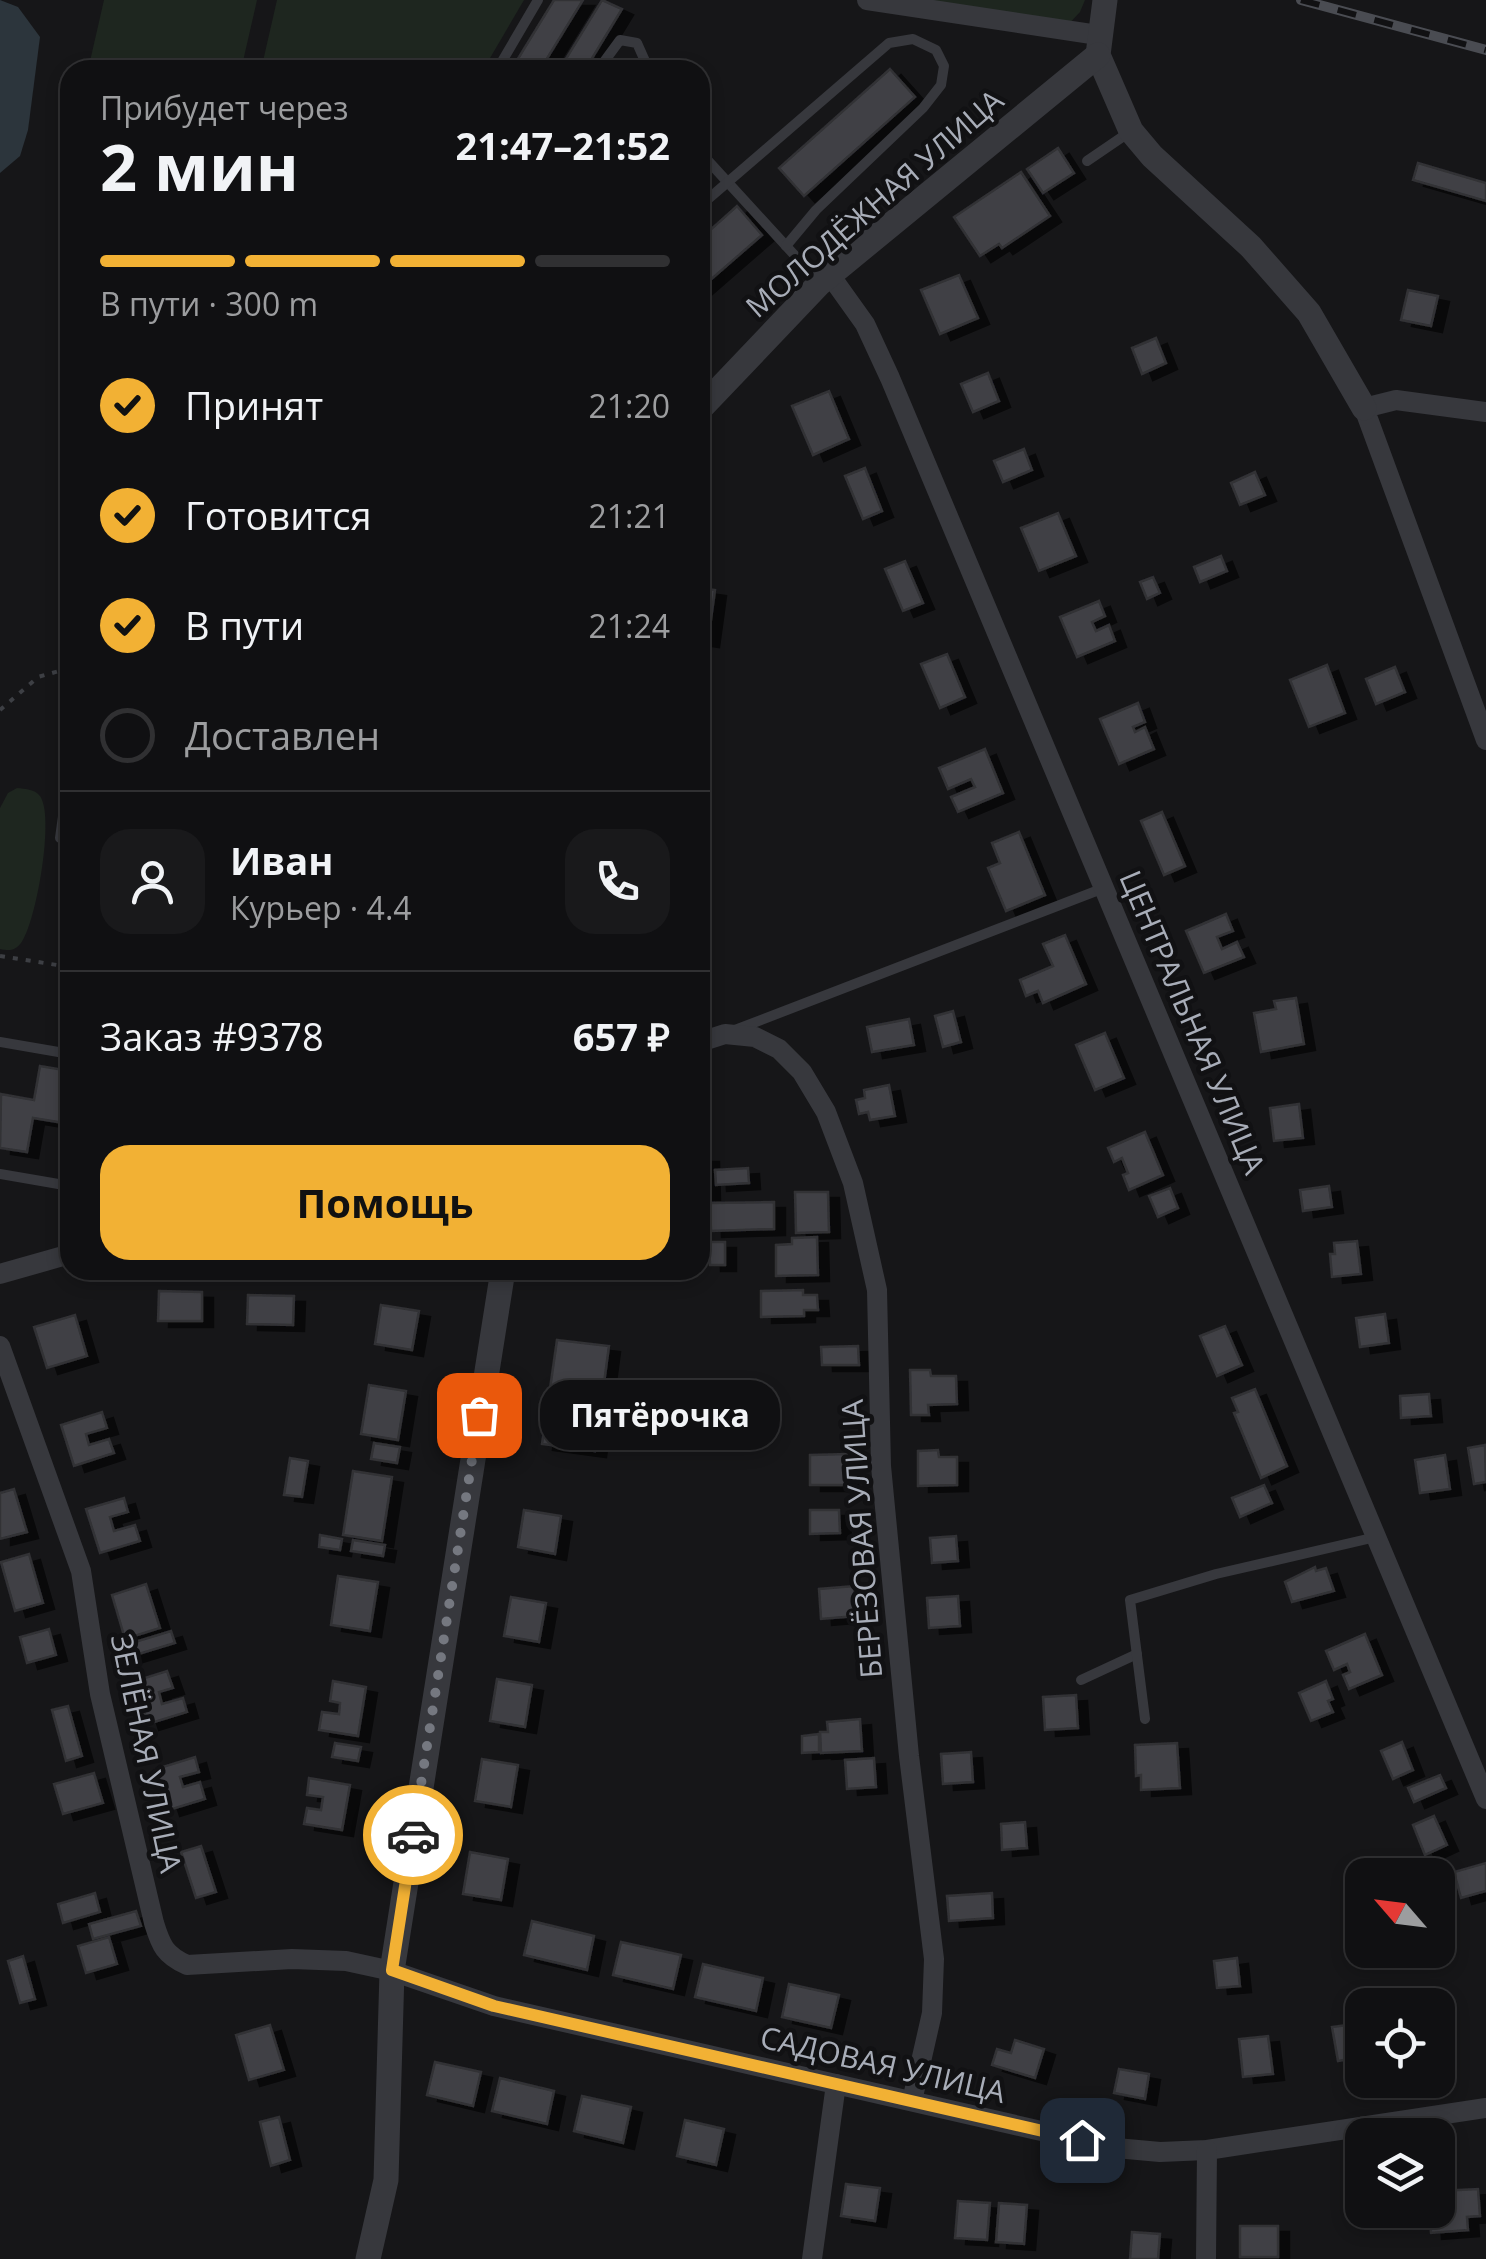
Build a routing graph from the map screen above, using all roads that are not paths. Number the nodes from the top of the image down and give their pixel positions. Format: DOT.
graph roads {
  1 [pos="538,0"];
  2 [pos="867,0"];
  3 [pos="1105,0"];
  4 [pos="1098,45"];
  5 [pos="502,60"];
  6 [pos="605,60"];
  7 [pos="646,60"];
  8 [pos="1131,131"];
  9 [pos="1088,161"];
  10 [pos="710,163"];
  11 [pos="728,182"];
  12 [pos="710,197"];
  13 [pos="786,246"];
  14 [pos="826,279"];
  15 [pos="710,399"];
  16 [pos="1364,408"];
  17 [pos="1486,412"];
  18 [pos="1486,740"];
  19 [pos="1104,888"];
  20 [pos="725,1034"];
  21 [pos="710,1039"];
  22 [pos="0,1042"];
  23 [pos="60,1052"];
  24 [pos="0,1174"];
  25 [pos="60,1184"];
  26 [pos="60,1257"];
  27 [pos="0,1274"];
  28 [pos="500,1280"];
  29 [pos="0,1346"];
  30 [pos="1376,1537"];
  31 [pos="1137,1654"];
  32 [pos="1080,1680"];
  33 [pos="1145,1719"];
  34 [pos="1486,1799"];
  35 [pos="392,1970"];
  36 [pos="836,2084"];
  37 [pos="912,2101"];
  38 [pos="1486,2108"];
  39 [pos="1207,2150"];
  40 [pos="368,2259"];
  41 [pos="812,2259"];
  42 [pos="1206,2259"];
  1 -- 5 [label="lane"];
  2 -- 4 [label="street"];
  3 -- 4 [label="street"];
  4 -- 8 [label="street"];
  4 -- 14 [label="street, МОЛОДЁЖНАЯ УЛИЦА"];
  6 -- 7 [label="lane"];
  8 -- 9 [label="lane"];
  8 -- 16 [label="street"];
  10 -- 11 [label="lane"];
  11 -- 12 [label="lane"];
  11 -- 13 [label="lane"];
  11 -- 13 [label="lane"];
  13 -- 14 [label="lane"];
  14 -- 15 [label="street, МОЛОДЁЖНАЯ УЛИЦА"];
  14 -- 19 [label="street, ЦЕНТРАЛЬНАЯ УЛИЦА"];
  16 -- 17 [label="street"];
  16 -- 18 [label="street"];
  19 -- 20 [label="lane"];
  19 -- 30 [label="street, ЦЕНТРАЛЬНАЯ УЛИЦА"];
  20 -- 21 [label="street"];
  20 -- 37 [label="street, БЕРЁЗОВАЯ УЛИЦА"];
  22 -- 23 [label="lane"];
  24 -- 25 [label="lane"];
  26 -- 27 [label="street"];
  28 -- 35 [label="street"];
  29 -- 35 [label="street, ЗЕЛЁНАЯ УЛИЦА"];
  30 -- 31 [label="lane"];
  30 -- 34 [label="street, ЦЕНТРАЛЬНАЯ УЛИЦА"];
  31 -- 32 [label="lane"];
  31 -- 33 [label="lane"];
  35 -- 36 [label="street, САДОВАЯ УЛИЦА"];
  35 -- 40 [label="street"];
  36 -- 37 [label="street, САДОВАЯ УЛИЦА"];
  36 -- 41 [label="street"];
  37 -- 39 [label="street, САДОВАЯ УЛИЦА"];
  38 -- 39 [label="street, САДОВАЯ УЛИЦА"];
  39 -- 42 [label="street"];
}
